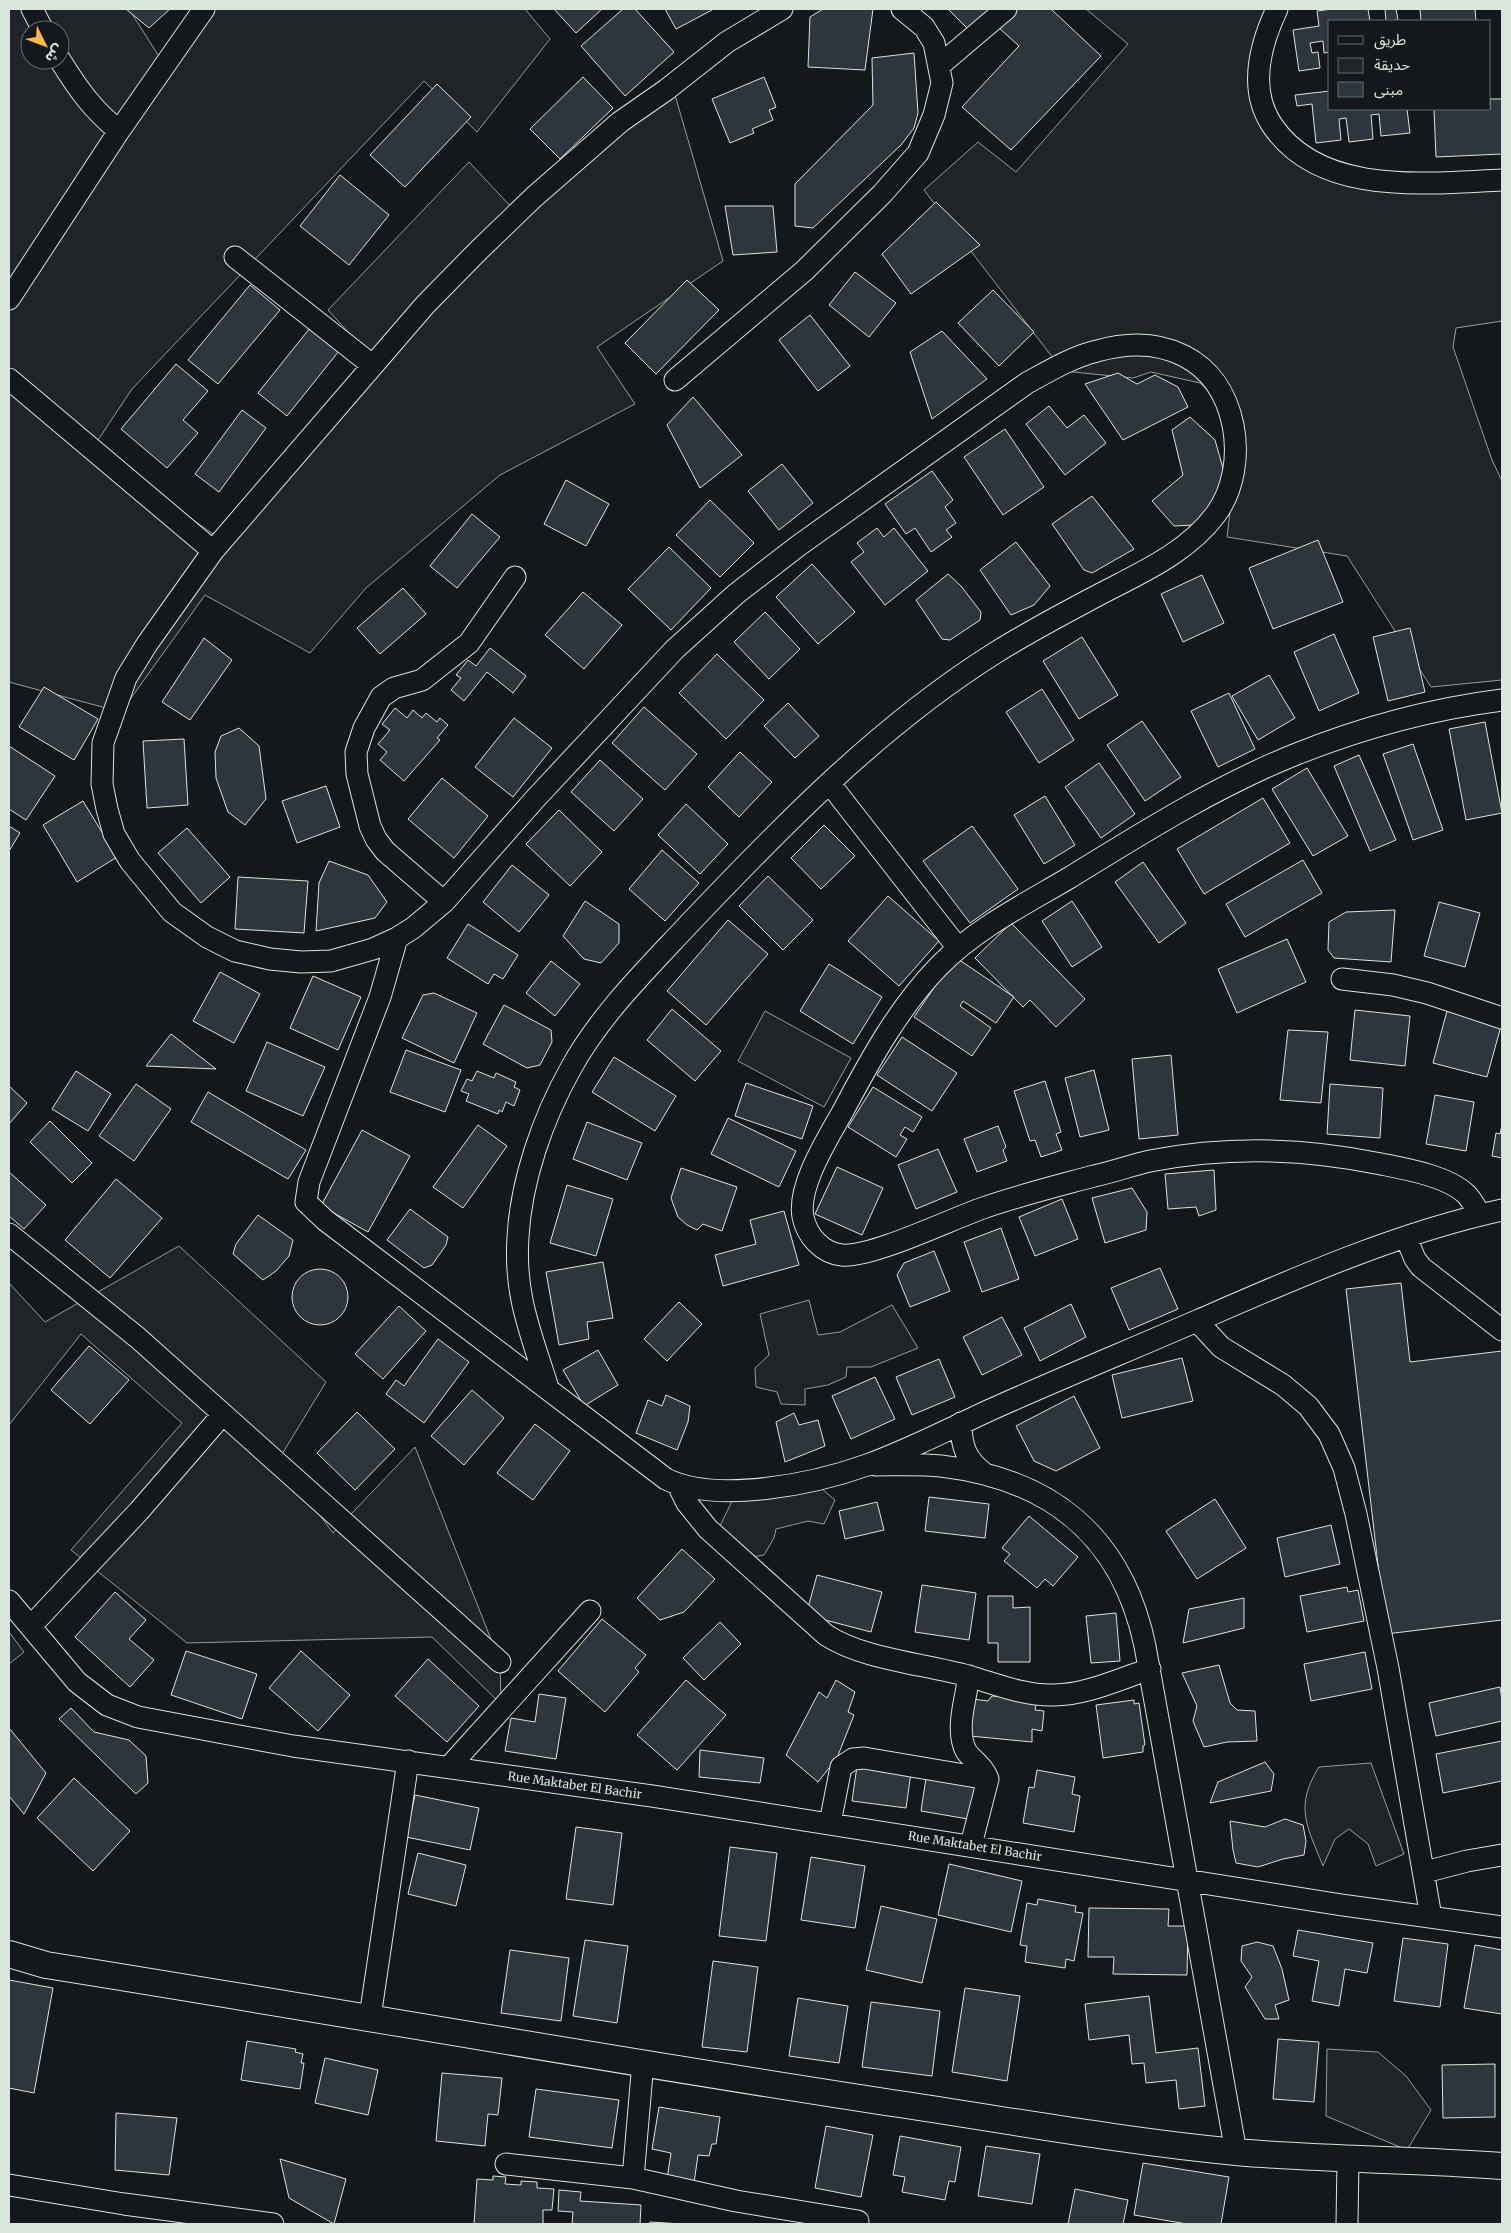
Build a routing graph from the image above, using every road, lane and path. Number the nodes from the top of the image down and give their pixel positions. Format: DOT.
graph roads {
  1 [pos="204,9"];
  2 [pos="782,9"];
  3 [pos="902,9"];
  4 [pos="1006,9"];
  5 [pos="1277,9"];
  6 [pos="940,65"];
  7 [pos="66,70"];
  8 [pos="118,132"];
  9 [pos="1502,180"];
  10 [pos="235,257"];
  11 [pos="9,299"];
  12 [pos="372,365"];
  13 [pos="9,379"];
  14 [pos="675,380"];
  15 [pos="213,551"];
  16 [pos="515,577"];
  17 [pos="1502,700"];
  18 [pos="830,784"];
  19 [pos="444,902"];
  20 [pos="397,938"];
  21 [pos="958,948"];
  22 [pos="1342,979"];
  23 [pos="1502,1018"];
  24 [pos="1502,1210"];
  25 [pos="1480,1215"];
  26 [pos="9,1234"];
  27 [pos="1406,1237"];
  28 [pos="1197,1321"];
  29 [pos="1502,1330"];
  30 [pos="548,1388"];
  31 [pos="223,1414"];
  32 [pos="961,1423"];
  33 [pos="866,1465"];
  34 [pos="984,1474"];
  35 [pos="678,1484"];
  36 [pos="9,1601"];
  37 [pos="590,1611"];
  38 [pos="31,1626"];
  39 [pos="500,1662"];
  40 [pos="1150,1669"];
  41 [pos="970,1676"];
  42 [pos="408,1761"];
  43 [pos="449,1767"];
  44 [pos="988,1779"];
  45 [pos="830,1823"];
  46 [pos="971,1845"];
  47 [pos="1502,1855"];
  48 [pos="1425,1872"];
  49 [pos="1187,1879"];
  50 [pos="1432,1917"];
  51 [pos="1502,1927"];
  52 [pos="9,1954"];
  53 [pos="370,2016"];
  54 [pos="643,2062"];
  55 [pos="1236,2152"];
  56 [pos="1348,2160"];
  57 [pos="506,2164"];
  58 [pos="1502,2166"];
  59 [pos="632,2178"];
  60 [pos="9,2185"];
  61 [pos="858,2221"];
  62 [pos="272,2224"];
  63 [pos="1347,2224"];
  1 -- 8 [label="street"];
  2 -- 12 [label="street"];
  3 -- 6 [label="street"];
  4 -- 6 [label="street"];
  5 -- 9 [label="street"];
  6 -- 14 [label="street"];
  7 -- 8 [label="street"];
  8 -- 11 [label="street"];
  10 -- 12 [label="street"];
  12 -- 15 [label="street"];
  13 -- 15 [label="street"];
  15 -- 20 [label="street"];
  16 -- 19 [label="street"];
  17 -- 21 [label="street"];
  18 -- 19 [label="street"];
  18 -- 21 [label="street"];
  18 -- 30 [label="street"];
  19 -- 20 [label="street"];
  20 -- 30 [label="street"];
  21 -- 25 [label="street"];
  22 -- 23 [label="street"];
  24 -- 25 [label="street"];
  25 -- 27 [label="street"];
  26 -- 31 [label="street"];
  27 -- 28 [label="street"];
  27 -- 29 [label="street"];
  28 -- 32 [label="street"];
  28 -- 48 [label="street"];
  30 -- 35 [label="street"];
  31 -- 38 [label="street"];
  31 -- 39 [label="street"];
  32 -- 33 [label="street"];
  32 -- 34 [label="street"];
  33 -- 34 [label="street"];
  33 -- 35 [label="street"];
  34 -- 40 [label="street"];
  35 -- 41 [label="street"];
  36 -- 38 [label="street, Rue Maktabet El Bachir"];
  37 -- 43 [label="street"];
  38 -- 42 [label="street, Rue Maktabet El Bachir"];
  40 -- 41 [label="street"];
  40 -- 49 [label="street"];
  41 -- 44 [label="street"];
  42 -- 43 [label="street, Rue Maktabet El Bachir"];
  42 -- 53 [label="street"];
  43 -- 45 [label="street, Rue Maktabet El Bachir"];
  44 -- 45 [label="street"];
  44 -- 46 [label="street"];
  45 -- 46 [label="street, Rue Maktabet El Bachir"];
  46 -- 49 [label="street, Rue Maktabet El Bachir"];
  47 -- 48 [label="street"];
  48 -- 50 [label="street"];
  49 -- 50 [label="street, Rue Maktabet El Bachir"];
  49 -- 55 [label="street"];
  50 -- 51 [label="street, Rue Maktabet El Bachir"];
  52 -- 53 [label="main road"];
  53 -- 54 [label="main road"];
  54 -- 55 [label="main road"];
  54 -- 59 [label="street"];
  55 -- 56 [label="main road"];
  56 -- 58 [label="main road"];
  56 -- 63 [label="street"];
  57 -- 59 [label="street"];
  59 -- 61 [label="street"];
  60 -- 62 [label="street"];
}
